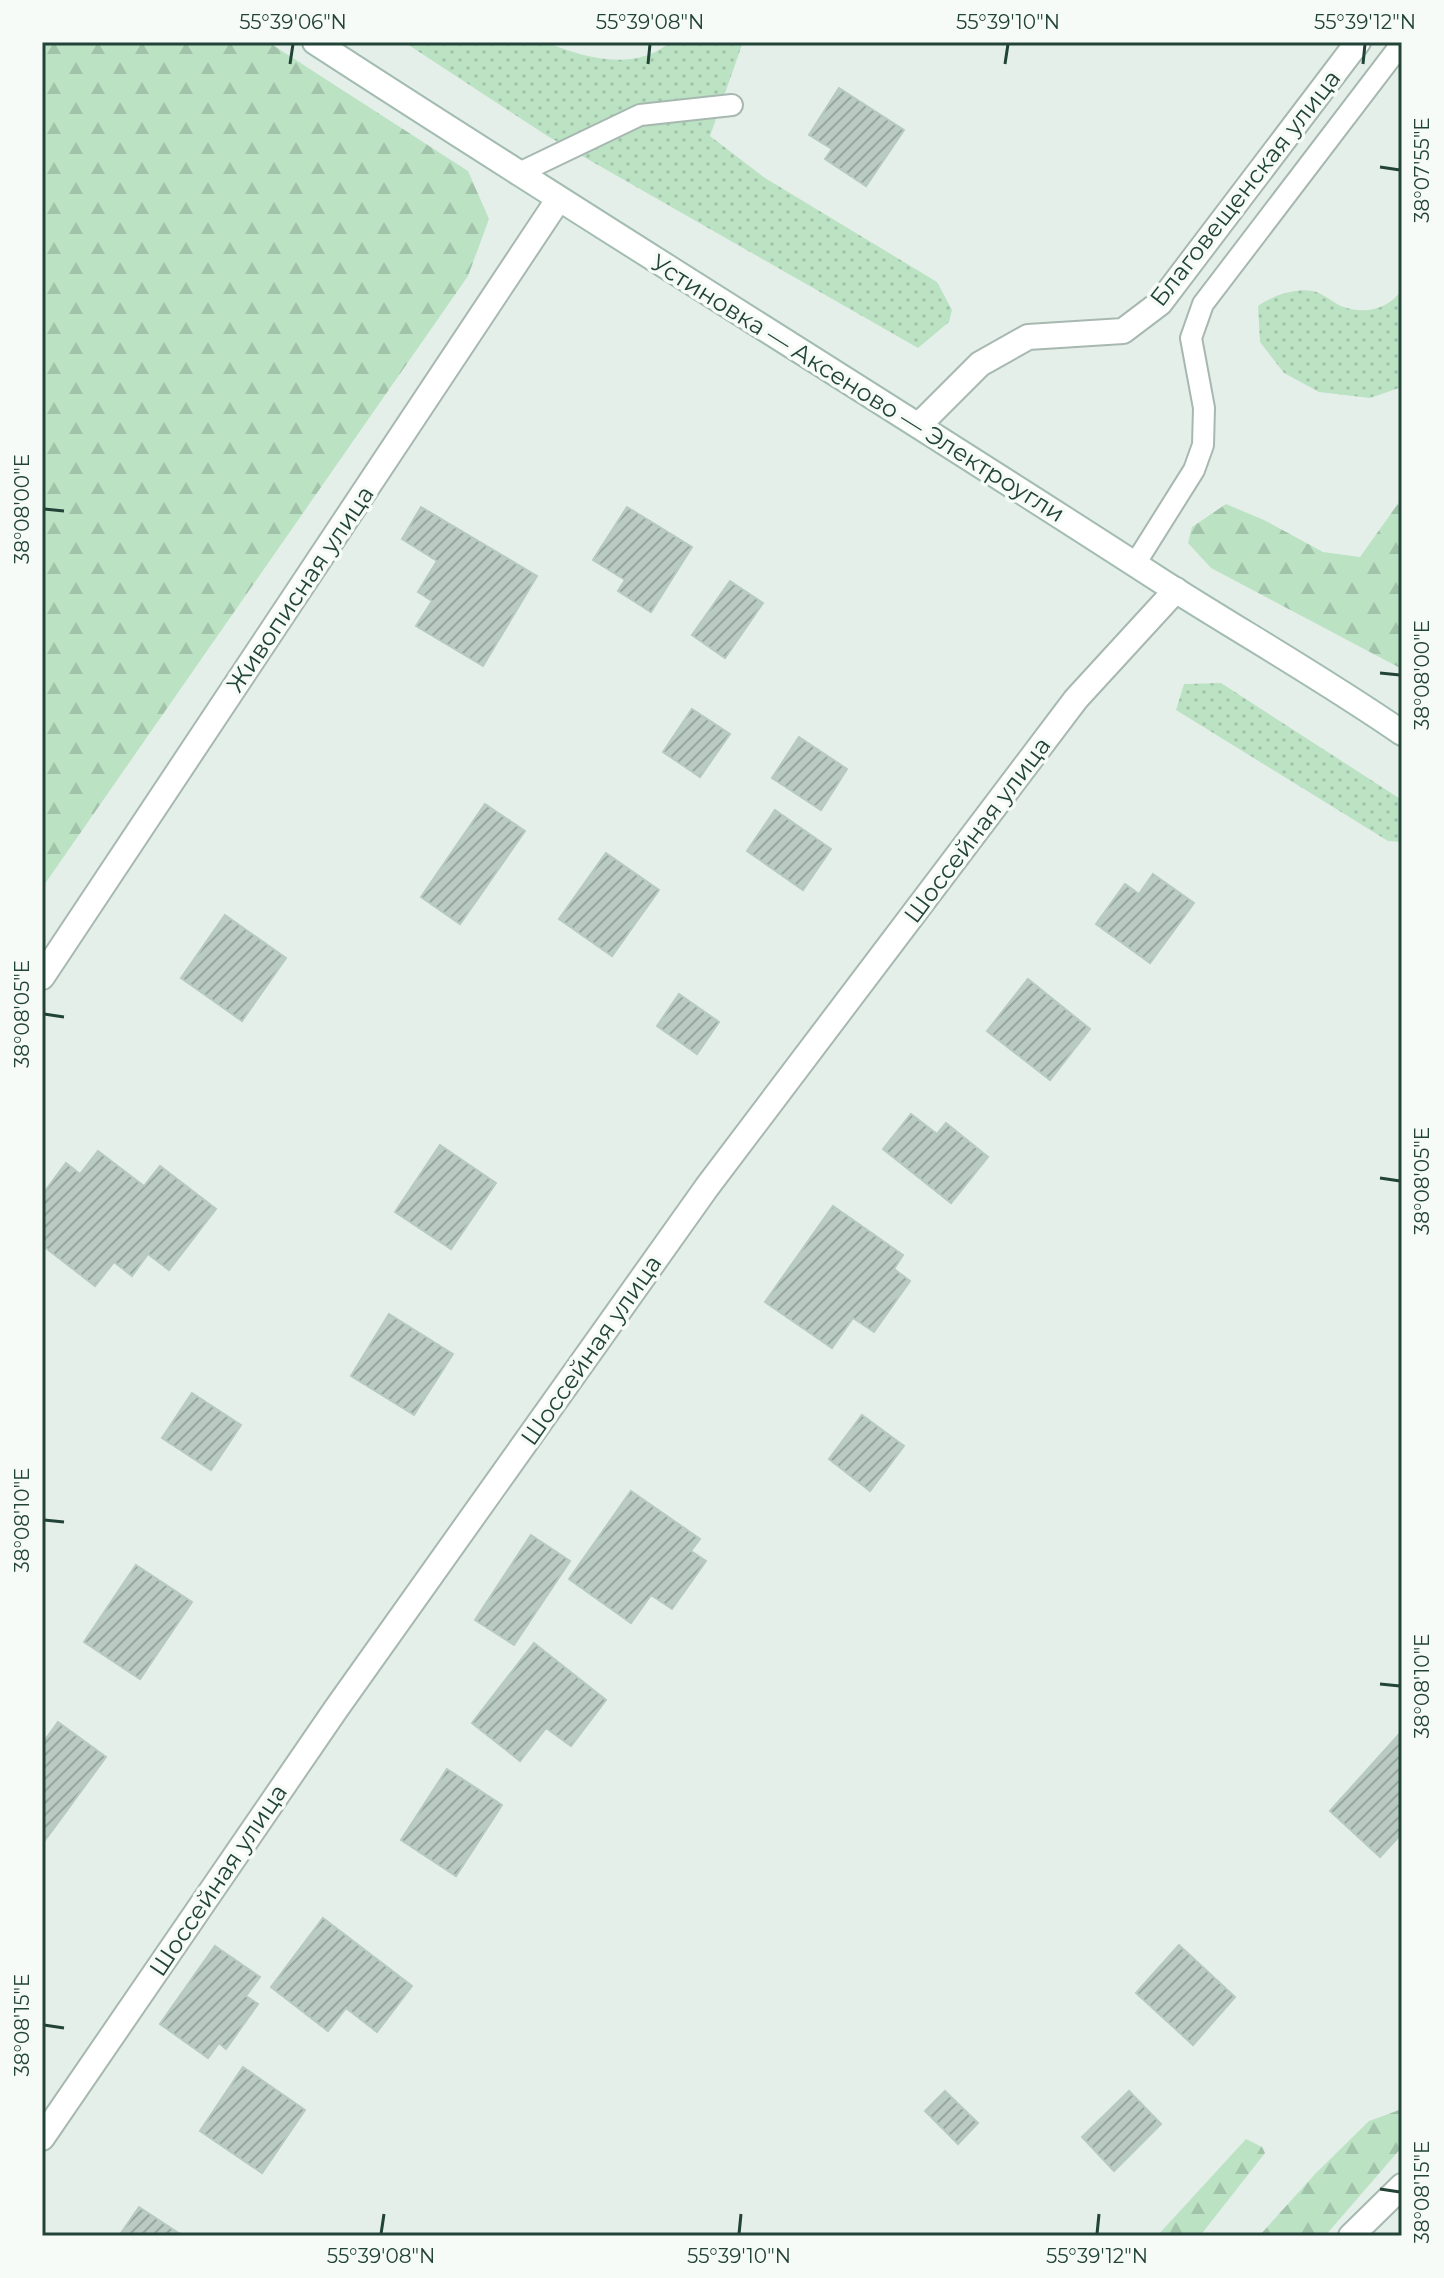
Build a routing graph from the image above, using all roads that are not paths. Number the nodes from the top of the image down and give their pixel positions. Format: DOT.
graph roads {
  1 [pos="1358,42"];
  2 [pos="318,43"];
  3 [pos="1402,43"];
  4 [pos="732,105"];
  5 [pos="517,174"];
  6 [pos="558,200"];
  7 [pos="919,425"];
  8 [pos="1135,564"];
  9 [pos="1176,590"];
  10 [pos="1402,733"];
  11 [pos="42,977"];
  12 [pos="42,2138"];
  13 [pos="1402,2186"];
  14 [pos="1351,2236"];
  1 -- 7 [label="street, Благовещенская улица"];
  2 -- 5 [label="street, Устиновка — Аксеново — Электроугли"];
  3 -- 8 [label="lane"];
  4 -- 5 [label="lane"];
  5 -- 6 [label="street, Устиновка — Аксеново — Электроугли"];
  6 -- 7 [label="street, Устиновка — Аксеново — Электроугли"];
  6 -- 11 [label="street, Живописная улица"];
  7 -- 8 [label="street, Устиновка — Аксеново — Электроугли"];
  8 -- 9 [label="street, Устиновка — Аксеново — Электроугли"];
  9 -- 10 [label="street, Устиновка — Аксеново — Электроугли"];
  9 -- 12 [label="street, Шоссейная улица"];
  13 -- 14 [label="street"];
}
